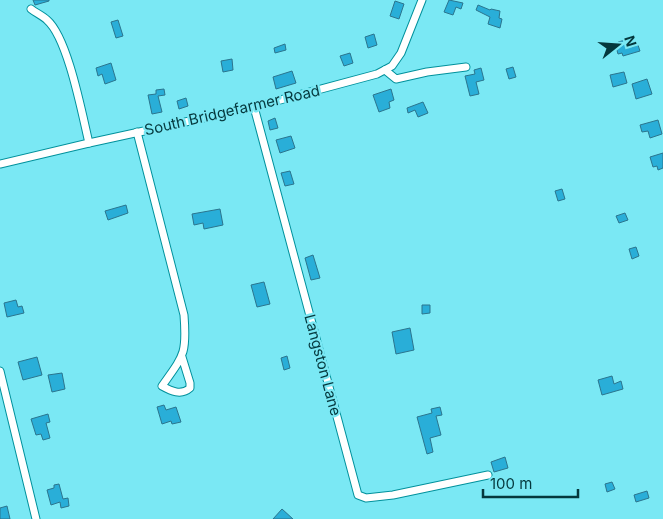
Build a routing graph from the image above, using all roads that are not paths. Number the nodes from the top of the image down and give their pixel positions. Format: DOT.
graph roads {
  1 [pos="422,0"];
  2 [pos="31,10"];
  3 [pos="466,66"];
  4 [pos="385,70"];
  5 [pos="254,106"];
  6 [pos="137,132"];
  7 [pos="89,142"];
  8 [pos="0,164"];
  9 [pos="182,357"];
  10 [pos="0,371"];
  11 [pos="488,475"];
  12 [pos="36,519"];
  1 -- 4 [label="street, South Bridgefarmer Road"];
  2 -- 7 [label="street"];
  3 -- 4 [label="street"];
  4 -- 5 [label="street, South Bridgefarmer Road"];
  5 -- 6 [label="street, South Bridgefarmer Road"];
  5 -- 11 [label="street, Langston Lane"];
  6 -- 7 [label="street, South Bridgefarmer Road"];
  6 -- 9 [label="street"];
  7 -- 8 [label="street, South Bridgefarmer Road"];
  9 -- 9 [label="street"];
  10 -- 12 [label="street"];
}
